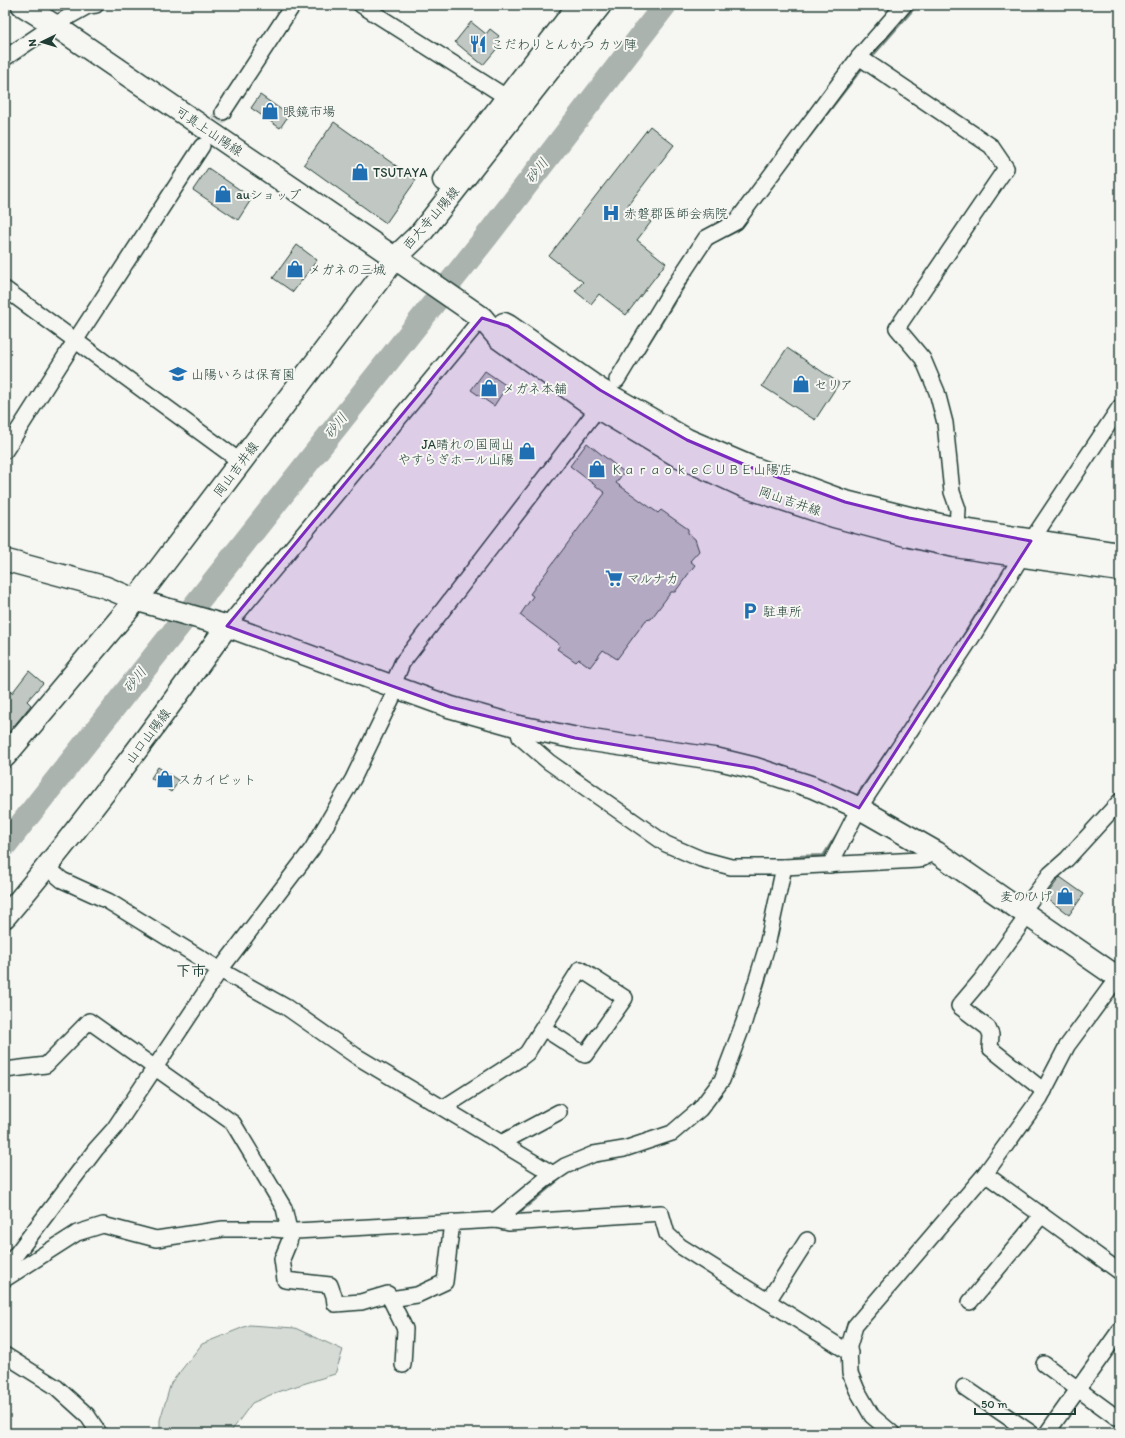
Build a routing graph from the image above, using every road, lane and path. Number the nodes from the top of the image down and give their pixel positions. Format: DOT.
graph roads {
  1 [pos="22,5"];
  2 [pos="96,5"];
  3 [pos="293,5"];
  4 [pos="362,5"];
  5 [pos="579,5"];
  6 [pos="600,5"];
  7 [pos="904,5"];
  8 [pos="54,25"];
  9 [pos="859,57"];
  10 [pos="5,58"];
  11 [pos="514,102"];
  12 [pos="223,112"];
  13 [pos="202,146"];
  14 [pos="403,263"];
  15 [pos="5,288"];
  16 [pos="482,318"];
  17 [pos="75,340"];
  18 [pos="617,380"];
  19 [pos="1120,407"];
  20 [pos="592,416"];
  21 [pos="5,451"];
  22 [pos="241,462"];
  23 [pos="957,529"];
  24 [pos="1026,548"];
  25 [pos="1120,554"];
  26 [pos="5,560"];
  27 [pos="1120,570"];
  28 [pos="136,600"];
  29 [pos="220,625"];
  30 [pos="393,685"];
  31 [pos="517,726"];
  32 [pos="5,756"];
  33 [pos="1120,801"];
  34 [pos="859,808"];
  35 [pos="936,852"];
  36 [pos="830,865"];
  37 [pos="47,867"];
  38 [pos="784,867"];
  39 [pos="1025,914"];
  40 [pos="5,917"];
  41 [pos="220,970"];
  42 [pos="1119,978"];
  43 [pos="543,1028"];
  44 [pos="154,1066"];
  45 [pos="5,1070"];
  46 [pos="1044,1090"];
  47 [pos="443,1108"];
  48 [pos="559,1112"];
  49 [pos="501,1143"];
  50 [pos="553,1174"];
  51 [pos="985,1174"];
  52 [pos="1042,1215"];
  53 [pos="496,1220"];
  54 [pos="452,1222"];
  55 [pos="290,1230"];
  56 [pos="807,1240"];
  57 [pos="5,1269"];
  58 [pos="1120,1272"];
  59 [pos="5,1279"];
  60 [pos="390,1299"];
  61 [pos="768,1301"];
  62 [pos="970,1302"];
  63 [pos="1120,1330"];
  64 [pos="850,1353"];
  65 [pos="5,1355"];
  66 [pos="403,1364"];
  67 [pos="1044,1364"];
  68 [pos="964,1387"];
  69 [pos="1078,1389"];
  70 [pos="1116,1417"];
  71 [pos="99,1433"];
  72 [pos="892,1433"];
  73 [pos="1031,1433"];
  74 [pos="1047,1433"];
  1 -- 8 [label="street, 可真上山陽線"];
  2 -- 8 [label="street"];
  3 -- 12 [label="street"];
  4 -- 11 [label="street"];
  5 -- 11 [label="main road, 西大寺山陽線"];
  6 -- 11 [label="main road, 西大寺山陽線"];
  7 -- 9 [label="street"];
  8 -- 10 [label="street"];
  8 -- 14 [label="street, 可真上山陽線"];
  9 -- 18 [label="street"];
  9 -- 23 [label="street"];
  11 -- 14 [label="main road, 西大寺山陽線"];
  13 -- 17 [label="street"];
  14 -- 16 [label="main road, 岡山吉井線"];
  14 -- 22 [label="main road, 岡山吉井線"];
  15 -- 17 [label="street"];
  16 -- 23 [label="main road, 岡山吉井線"];
  16 -- 24 [label="main road, 岡山吉井線"];
  16 -- 29 [label="street"];
  17 -- 21 [label="street"];
  17 -- 22 [label="street"];
  19 -- 24 [label="street"];
  20 -- 30 [label="street"];
  22 -- 28 [label="main road, 岡山吉井線"];
  23 -- 24 [label="main road, 岡山吉井線"];
  24 -- 25 [label="main road, 岡山吉井線"];
  24 -- 27 [label="main road, 岡山吉井線"];
  24 -- 34 [label="street"];
  26 -- 28 [label="street"];
  28 -- 29 [label="street"];
  28 -- 32 [label="main road, 岡山吉井線"];
  29 -- 30 [label="street"];
  29 -- 37 [label="street, 山口山陽線"];
  30 -- 31 [label="street"];
  30 -- 41 [label="street"];
  31 -- 34 [label="street"];
  31 -- 38 [label="street"];
  33 -- 39 [label="street"];
  34 -- 35 [label="street"];
  34 -- 36 [label="street"];
  35 -- 36 [label="street"];
  35 -- 39 [label="street"];
  36 -- 38 [label="street"];
  37 -- 40 [label="street, 山口山陽線"];
  37 -- 41 [label="street"];
  38 -- 50 [label="street"];
  39 -- 42 [label="street"];
  39 -- 46 [label="street"];
  41 -- 44 [label="street"];
  41 -- 47 [label="street"];
  42 -- 46 [label="street"];
  43 -- 43 [label="street"];
  43 -- 47 [label="street"];
  44 -- 45 [label="street"];
  44 -- 55 [label="street"];
  44 -- 57 [label="street"];
  46 -- 51 [label="street"];
  47 -- 49 [label="street"];
  48 -- 49 [label="street"];
  49 -- 50 [label="street"];
  50 -- 53 [label="street"];
  51 -- 52 [label="street"];
  51 -- 64 [label="street"];
  52 -- 58 [label="street"];
  52 -- 62 [label="street"];
  53 -- 54 [label="street"];
  53 -- 61 [label="street"];
  54 -- 55 [label="street"];
  54 -- 60 [label="street"];
  55 -- 59 [label="street"];
  55 -- 60 [label="street"];
  56 -- 61 [label="street"];
  60 -- 66 [label="street"];
  61 -- 64 [label="street"];
  63 -- 69 [label="street"];
  64 -- 72 [label="street"];
  65 -- 71 [label="street"];
  67 -- 69 [label="street"];
  68 -- 73 [label="street"];
  69 -- 70 [label="street"];
  69 -- 74 [label="street"];
}
